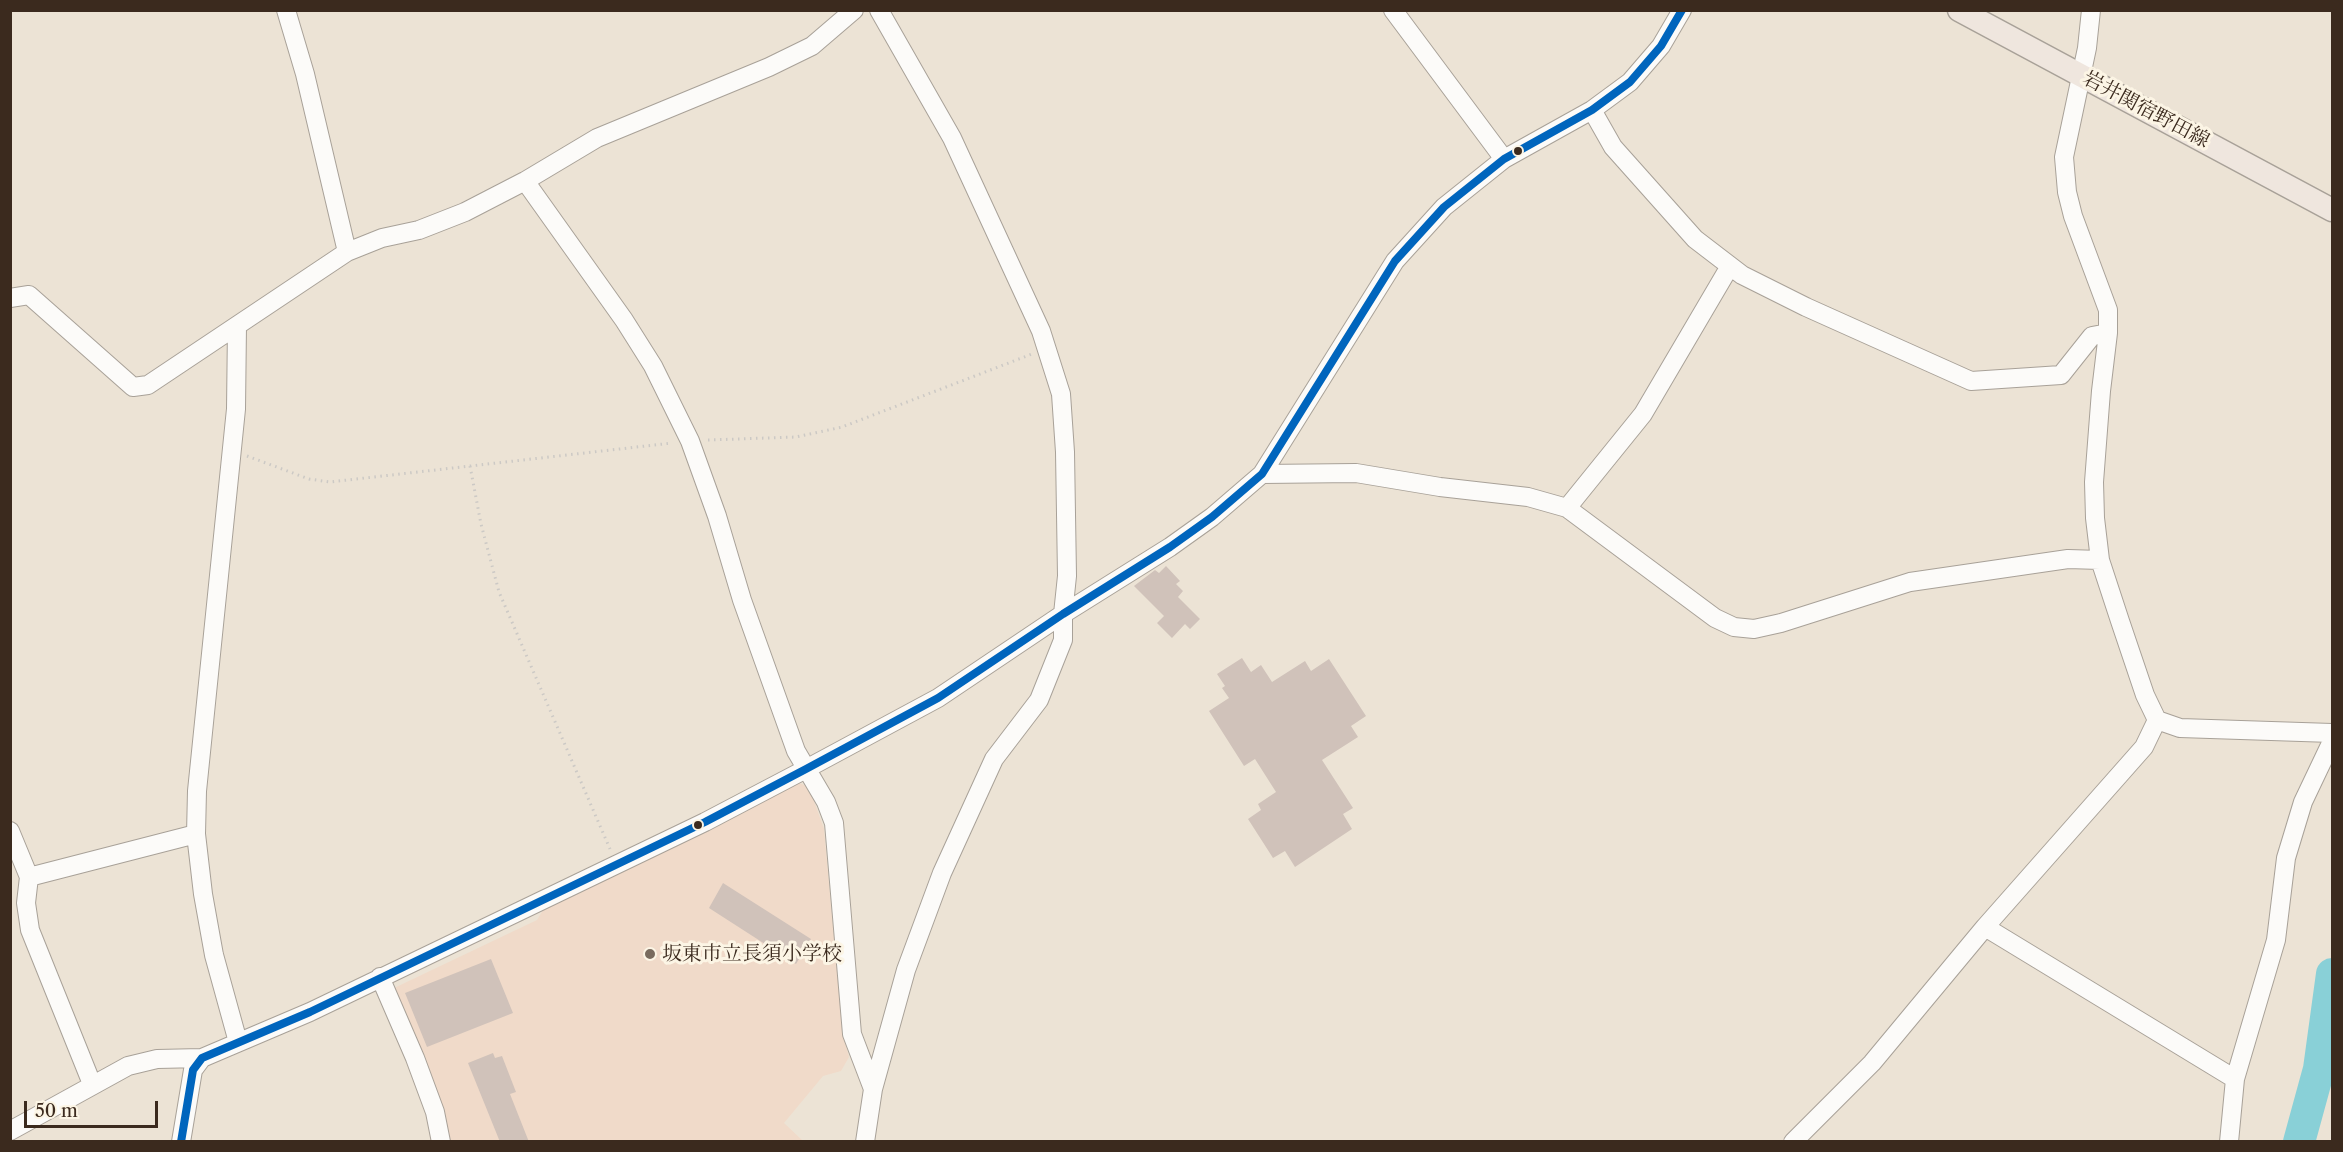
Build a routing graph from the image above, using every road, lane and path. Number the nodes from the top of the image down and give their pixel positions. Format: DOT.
graph roads {
  1 [pos="286,10"];
  2 [pos="854,10"];
  3 [pos="879,10"];
  4 [pos="1393,10"];
  5 [pos="1682,10"];
  6 [pos="1959,10"];
  7 [pos="2091,10"];
  8 [pos="2082,75"];
  9 [pos="1592,110"];
  10 [pos="1504,159"];
  11 [pos="525,182"];
  12 [pos="2332,210"];
  13 [pos="347,252"];
  14 [pos="1730,266"];
  15 [pos="10,298"];
  16 [pos="237,326"];
  17 [pos="2108,333"];
  18 [pos="1047,348"];
  19 [pos="690,441"];
  20 [pos="232,449"];
  21 [pos="470,466"];
  22 [pos="1262,474"];
  23 [pos="1567,508"];
  24 [pos="2100,560"];
  25 [pos="1063,614"];
  26 [pos="2157,720"];
  27 [pos="2332,733"];
  28 [pos="2332,741"];
  29 [pos="806,769"];
  30 [pos="10,831"];
  31 [pos="196,834"];
  32 [pos="616,864"];
  33 [pos="29,877"];
  34 [pos="1985,927"];
  35 [pos="381,977"];
  36 [pos="238,1042"];
  37 [pos="202,1058"];
  38 [pos="2235,1079"];
  39 [pos="92,1084"];
  40 [pos="873,1089"];
  41 [pos="10,1131"];
  42 [pos="181,1142"];
  43 [pos="441,1142"];
  44 [pos="865,1142"];
  45 [pos="1793,1142"];
  46 [pos="2229,1142"];
  1 -- 13 [label="street"];
  2 -- 11 [label="street"];
  3 -- 18 [label="street"];
  4 -- 10 [label="street"];
  5 -- 9 [label="street"];
  6 -- 8 [label="main road, 岩井関宿野田線"];
  7 -- 8 [label="street"];
  8 -- 12 [label="main road, 岩井関宿野田線"];
  8 -- 17 [label="street"];
  9 -- 10 [label="street"];
  9 -- 14 [label="street"];
  10 -- 22 [label="street"];
  11 -- 13 [label="street"];
  11 -- 19 [label="street"];
  13 -- 16 [label="street"];
  14 -- 17 [label="street"];
  14 -- 23 [label="street"];
  15 -- 16 [label="street"];
  16 -- 20 [label="street"];
  17 -- 24 [label="street"];
  18 -- 19 [label="path"];
  18 -- 25 [label="street"];
  19 -- 21 [label="path"];
  19 -- 29 [label="street"];
  20 -- 21 [label="path"];
  20 -- 31 [label="street"];
  21 -- 32 [label="path"];
  22 -- 23 [label="street"];
  22 -- 25 [label="street"];
  23 -- 24 [label="street"];
  24 -- 26 [label="street"];
  25 -- 29 [label="street"];
  25 -- 40 [label="street"];
  26 -- 27 [label="street"];
  26 -- 34 [label="street"];
  28 -- 38 [label="street"];
  29 -- 32 [label="street"];
  29 -- 40 [label="street"];
  30 -- 33 [label="street"];
  31 -- 33 [label="street"];
  31 -- 36 [label="street"];
  32 -- 35 [label="street"];
  33 -- 39 [label="street"];
  34 -- 38 [label="street"];
  34 -- 45 [label="street"];
  35 -- 36 [label="street"];
  35 -- 43 [label="street"];
  36 -- 37 [label="street"];
  37 -- 39 [label="street"];
  37 -- 42 [label="street"];
  38 -- 46 [label="street"];
  39 -- 41 [label="street"];
  40 -- 44 [label="street"];
}
